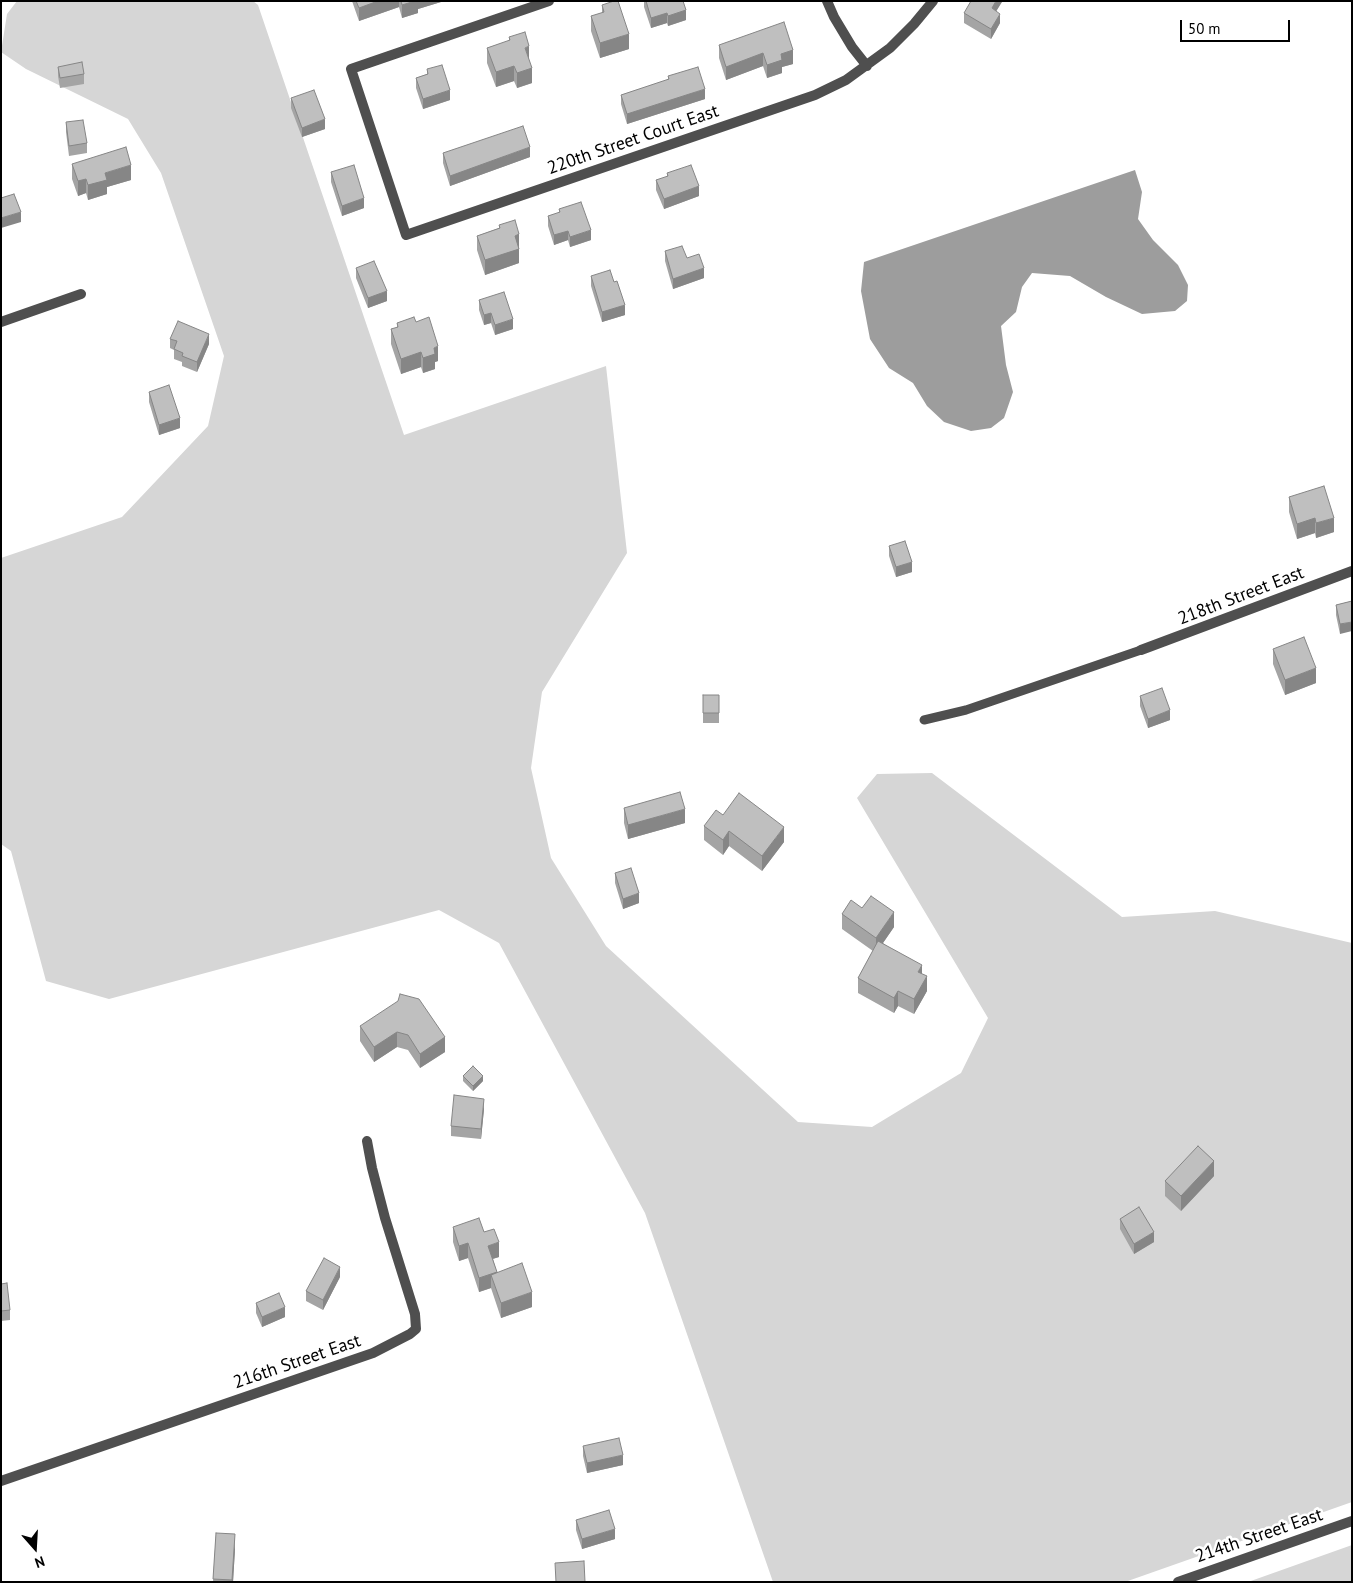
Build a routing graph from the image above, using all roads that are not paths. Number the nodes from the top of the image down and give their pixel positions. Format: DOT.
graph roads {
  1 [pos="549,1"];
  2 [pos="827,1"];
  3 [pos="933,1"];
  4 [pos="867,66"];
  5 [pos="81,294"];
  6 [pos="1,322"];
  7 [pos="1352,571"];
  8 [pos="1142,650"];
  9 [pos="924,720"];
  10 [pos="367,1141"];
  11 [pos="1,1481"];
  12 [pos="1352,1521"];
  13 [pos="1178,1582"];
  1 -- 4 [label="street, 220th Street Court East"];
  2 -- 4 [label="street"];
  3 -- 4 [label="street, 220th Street Court East"];
  5 -- 6 [label="street"];
  7 -- 8 [label="street, 218th Street East"];
  8 -- 9 [label="lane"];
  10 -- 11 [label="street, 216th Street East"];
  12 -- 13 [label="street, 214th Street East"];
}
